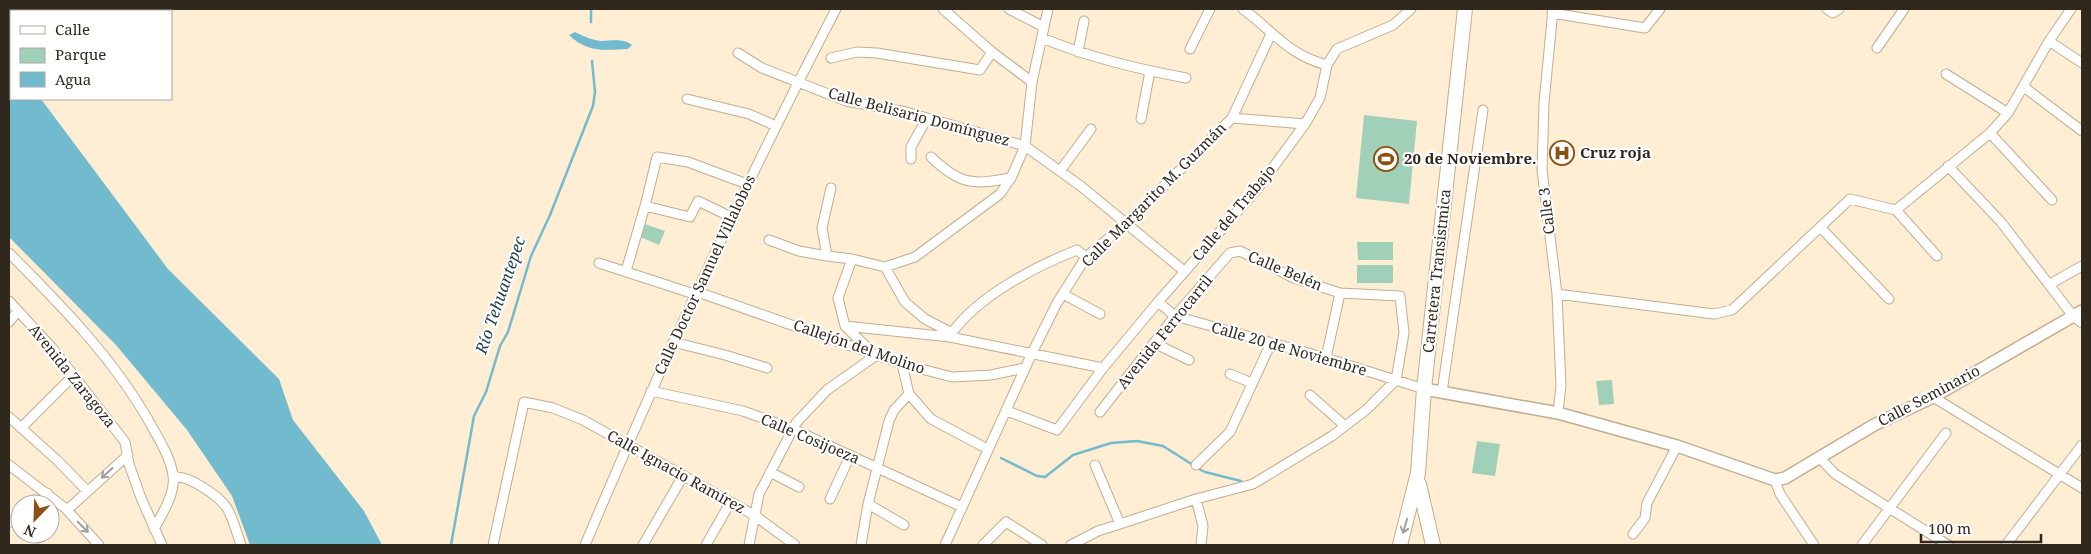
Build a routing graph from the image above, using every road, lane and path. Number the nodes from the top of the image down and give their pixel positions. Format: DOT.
graph roads {
  1 [pos="836,9"];
  2 [pos="943,9"];
  3 [pos="1009,9"];
  4 [pos="1048,9"];
  5 [pos="1210,9"];
  6 [pos="1412,9"];
  7 [pos="1465,9"];
  8 [pos="1660,9"];
  9 [pos="1904,9"];
  10 [pos="2071,9"];
  11 [pos="1248,10"];
  12 [pos="1552,11"];
  13 [pos="1084,21"];
  14 [pos="1044,27"];
  15 [pos="1271,34"];
  16 [pos="1042,38"];
  17 [pos="2049,41"];
  18 [pos="1877,48"];
  19 [pos="1190,49"];
  20 [pos="992,52"];
  21 [pos="1078,52"];
  22 [pos="738,53"];
  23 [pos="831,58"];
  24 [pos="2082,62"];
  25 [pos="1327,65"];
  26 [pos="1150,71"];
  27 [pos="1946,74"];
  28 [pos="1186,78"];
  29 [pos="797,82"];
  30 [pos="1032,82"];
  31 [pos="2024,87"];
  32 [pos="687,100"];
  33 [pos="1483,110"];
  34 [pos="2008,113"];
  35 [pos="927,118"];
  36 [pos="1232,118"];
  37 [pos="1141,119"];
  38 [pos="1305,124"];
  39 [pos="776,126"];
  40 [pos="1091,129"];
  41 [pos="2082,131"];
  42 [pos="1990,133"];
  43 [pos="1025,146"];
  44 [pos="931,157"];
  45 [pos="911,159"];
  46 [pos="1948,166"];
  47 [pos="1060,171"];
  48 [pos="1011,178"];
  49 [pos="747,184"];
  50 [pos="831,188"];
  51 [pos="2052,200"];
  52 [pos="645,206"];
  53 [pos="1896,210"];
  54 [pos="731,216"];
  55 [pos="1126,224"];
  56 [pos="1820,228"];
  57 [pos="769,240"];
  58 [pos="1230,253"];
  59 [pos="9,254"];
  60 [pos="827,256"];
  61 [pos="1937,256"];
  62 [pos="1086,257"];
  63 [pos="852,259"];
  64 [pos="599,263"];
  65 [pos="2082,266"];
  66 [pos="885,267"];
  67 [pos="626,271"];
  68 [pos="1184,271"];
  69 [pos="2050,284"];
  70 [pos="695,292"];
  71 [pos="1340,293"];
  72 [pos="1063,294"];
  73 [pos="1557,294"];
  74 [pos="1888,299"];
  75 [pos="9,301"];
  76 [pos="1158,302"];
  77 [pos="18,311"];
  78 [pos="1100,314"];
  79 [pos="1175,316"];
  80 [pos="2079,316"];
  81 [pos="9,322"];
  82 [pos="845,326"];
  83 [pos="951,335"];
  84 [pos="673,342"];
  85 [pos="1154,342"];
  86 [pos="1272,343"];
  87 [pos="875,353"];
  88 [pos="1032,353"];
  89 [pos="1326,358"];
  90 [pos="1189,360"];
  91 [pos="902,364"];
  92 [pos="767,368"];
  93 [pos="1026,368"];
  94 [pos="1103,368"];
  95 [pos="1230,374"];
  96 [pos="74,375"];
  97 [pos="1396,380"];
  98 [pos="1252,384"];
  99 [pos="1424,389"];
  100 [pos="651,391"];
  101 [pos="1442,392"];
  102 [pos="909,394"];
  103 [pos="1310,396"];
  104 [pos="1933,397"];
  105 [pos="1007,411"];
  106 [pos="1100,412"];
  107 [pos="1558,413"];
  108 [pos="10,421"];
  109 [pos="1345,426"];
  110 [pos="21,428"];
  111 [pos="793,429"];
  112 [pos="1946,433"];
  113 [pos="626,445"];
  114 [pos="2082,445"];
  115 [pos="982,446"];
  116 [pos="1677,446"];
  117 [pos="128,455"];
  118 [pos="850,456"];
  119 [pos="1820,457"];
  120 [pos="9,465"];
  121 [pos="1095,465"];
  122 [pos="1196,465"];
  123 [pos="878,468"];
  124 [pos="770,472"];
  125 [pos="1418,473"];
  126 [pos="2060,474"];
  127 [pos="683,476"];
  128 [pos="173,477"];
  129 [pos="1776,480"];
  130 [pos="799,487"];
  131 [pos="2082,488"];
  132 [pos="87,491"];
  133 [pos="46,492"];
  134 [pos="1196,498"];
  135 [pos="830,499"];
  136 [pos="730,503"];
  137 [pos="868,504"];
  138 [pos="962,507"];
  139 [pos="1890,508"];
  140 [pos="67,510"];
  141 [pos="754,515"];
  142 [pos="1120,524"];
  143 [pos="904,525"];
  144 [pos="154,529"];
  145 [pos="1632,534"];
  146 [pos="99,545"];
  147 [pos="162,545"];
  148 [pos="241,545"];
  149 [pos="493,545"];
  150 [pos="585,545"];
  151 [pos="643,545"];
  152 [pos="706,545"];
  153 [pos="749,545"];
  154 [pos="795,545"];
  155 [pos="861,545"];
  156 [pos="945,545"];
  157 [pos="983,545"];
  158 [pos="1042,545"];
  159 [pos="1071,545"];
  160 [pos="1201,545"];
  161 [pos="1400,545"];
  162 [pos="1433,545"];
  163 [pos="1814,545"];
  164 [pos="1862,545"];
  165 [pos="1948,545"];
  166 [pos="2006,545"];
  1 -- 29 [label="street, Calle Doctor Samuel Villalobos"];
  2 -- 20 [label="street"];
  3 -- 14 [label="street"];
  4 -- 14 [label="street"];
  5 -- 19 [label="street"];
  6 -- 25 [label="street"];
  7 -- 99 [label="main road, Carretera Transistmica"];
  8 -- 12 [label="street"];
  9 -- 18 [label="street"];
  10 -- 17 [label="street"];
  11 -- 15 [label="street"];
  12 -- 73 [label="street, Calle 3"];
  13 -- 21 [label="street"];
  14 -- 16 [label="street"];
  15 -- 25 [label="street"];
  15 -- 36 [label="street, Calle Margarito M. Guzmán"];
  16 -- 21 [label="street"];
  16 -- 30 [label="street"];
  17 -- 24 [label="street"];
  17 -- 31 [label="street"];
  20 -- 23 [label="street"];
  20 -- 30 [label="street"];
  21 -- 26 [label="street"];
  22 -- 29 [label="street, Calle Belisario Domínguez"];
  25 -- 38 [label="street, Calle del Trabajo"];
  26 -- 28 [label="street"];
  26 -- 37 [label="street"];
  27 -- 34 [label="street"];
  29 -- 35 [label="street, Calle Belisario Domínguez"];
  29 -- 39 [label="street, Calle Doctor Samuel Villalobos"];
  30 -- 43 [label="street"];
  31 -- 34 [label="street"];
  31 -- 41 [label="street"];
  32 -- 39 [label="street"];
  33 -- 101 [label="street"];
  34 -- 42 [label="street"];
  35 -- 43 [label="street, Calle Belisario Domínguez"];
  35 -- 45 [label="street"];
  36 -- 38 [label="street"];
  36 -- 55 [label="street, Calle Margarito M. Guzmán"];
  38 -- 68 [label="street, Calle del Trabajo"];
  39 -- 49 [label="street, Calle Doctor Samuel Villalobos"];
  40 -- 47 [label="street"];
  42 -- 46 [label="street"];
  42 -- 51 [label="street"];
  43 -- 47 [label="street, Calle Belisario Domínguez"];
  43 -- 48 [label="street"];
  44 -- 48 [label="street"];
  46 -- 53 [label="street"];
  46 -- 69 [label="street"];
  47 -- 55 [label="street, Calle Belisario Domínguez"];
  48 -- 66 [label="street"];
  49 -- 52 [label="street"];
  49 -- 54 [label="street, Calle Doctor Samuel Villalobos"];
  50 -- 60 [label="street"];
  52 -- 54 [label="street"];
  52 -- 67 [label="street"];
  53 -- 56 [label="street"];
  53 -- 61 [label="street"];
  54 -- 70 [label="street, Calle Doctor Samuel Villalobos"];
  55 -- 62 [label="street, Calle Margarito M. Guzmán"];
  55 -- 68 [label="street, Calle Belisario Domínguez"];
  56 -- 73 [label="street"];
  56 -- 74 [label="street"];
  57 -- 60 [label="street"];
  58 -- 71 [label="street, Calle Belén"];
  58 -- 79 [label="street, Avenida Ferrocarril"];
  59 -- 128 [label="street"];
  60 -- 63 [label="street"];
  62 -- 72 [label="street, Calle Margarito M. Guzmán"];
  62 -- 83 [label="street"];
  63 -- 66 [label="street"];
  63 -- 82 [label="street"];
  64 -- 67 [label="street, Callejón del Molino"];
  65 -- 69 [label="street"];
  66 -- 83 [label="street"];
  67 -- 70 [label="street, Callejón del Molino"];
  68 -- 76 [label="street, Calle del Trabajo"];
  69 -- 80 [label="street"];
  70 -- 84 [label="street, Calle Doctor Samuel Villalobos"];
  70 -- 87 [label="street, Callejón del Molino"];
  71 -- 89 [label="street"];
  71 -- 97 [label="street, Calle Belén"];
  72 -- 78 [label="street"];
  72 -- 88 [label="street, Calle Margarito M. Guzmán"];
  73 -- 107 [label="street, Calle 3"];
  75 -- 77 [label="street, Avenida Zaragoza"];
  76 -- 79 [label="street, Calle 20 de Noviembre"];
  76 -- 94 [label="street, Calle del Trabajo"];
  77 -- 81 [label="street"];
  77 -- 96 [label="street, Avenida Zaragoza"];
  79 -- 85 [label="street, Avenida Ferrocarril"];
  79 -- 86 [label="street, Calle 20 de Noviembre"];
  80 -- 104 [label="street, Calle Seminario"];
  82 -- 83 [label="street"];
  82 -- 87 [label="street"];
  83 -- 88 [label="street"];
  84 -- 92 [label="street"];
  84 -- 100 [label="street, Calle Doctor Samuel Villalobos"];
  85 -- 90 [label="street"];
  85 -- 106 [label="street, Avenida Ferrocarril"];
  86 -- 89 [label="street, Calle 20 de Noviembre"];
  86 -- 98 [label="street"];
  87 -- 91 [label="street, Callejón del Molino"];
  87 -- 111 [label="street"];
  88 -- 93 [label="street, Calle Margarito M. Guzmán"];
  88 -- 94 [label="street"];
  89 -- 97 [label="street, Calle 20 de Noviembre"];
  91 -- 93 [label="street, Callejón del Molino"];
  91 -- 102 [label="street"];
  93 -- 105 [label="street, Calle Margarito M. Guzmán"];
  94 -- 105 [label="street, Calle del Trabajo"];
  95 -- 98 [label="street"];
  96 -- 110 [label="street"];
  96 -- 117 [label="street, Avenida Zaragoza"];
  97 -- 99 [label="street, Calle 20 de Noviembre"];
  97 -- 109 [label="street"];
  98 -- 122 [label="street"];
  99 -- 101 [label="street"];
  99 -- 125 [label="main road, Carretera Transistmica"];
  100 -- 111 [label="street, Calle Cosijoeza"];
  100 -- 113 [label="street, Calle Doctor Samuel Villalobos"];
  101 -- 107 [label="street"];
  102 -- 115 [label="street"];
  102 -- 123 [label="street"];
  103 -- 109 [label="street"];
  104 -- 119 [label="street, Calle Seminario"];
  104 -- 126 [label="street"];
  105 -- 138 [label="street, Calle Margarito M. Guzmán"];
  107 -- 116 [label="street"];
  108 -- 110 [label="street"];
  109 -- 134 [label="street"];
  110 -- 132 [label="street"];
  111 -- 118 [label="street, Calle Cosijoeza"];
  111 -- 124 [label="street"];
  112 -- 139 [label="street"];
  113 -- 127 [label="street, Calle Ignacio Ramírez"];
  113 -- 149 [label="street, Calle Ignacio Ramírez"];
  113 -- 150 [label="street, Calle Doctor Samuel Villalobos"];
  114 -- 126 [label="street"];
  116 -- 129 [label="street"];
  116 -- 145 [label="street"];
  117 -- 132 [label="street, one-way"];
  117 -- 144 [label="street, Avenida Zaragoza"];
  118 -- 123 [label="street, Calle Cosijoeza"];
  118 -- 135 [label="street"];
  119 -- 129 [label="street, Calle Seminario"];
  119 -- 139 [label="street"];
  120 -- 133 [label="street"];
  121 -- 142 [label="street"];
  123 -- 137 [label="street"];
  123 -- 138 [label="street, Calle Cosijoeza"];
  124 -- 130 [label="street"];
  124 -- 141 [label="street"];
  125 -- 161 [label="main road, Carretera Transistmica, one-way"];
  125 -- 162 [label="main road, Carretera Transistmica"];
  126 -- 131 [label="street"];
  126 -- 166 [label="street"];
  127 -- 136 [label="street, Calle Ignacio Ramírez"];
  127 -- 151 [label="street"];
  128 -- 144 [label="street"];
  128 -- 148 [label="street"];
  129 -- 163 [label="street"];
  132 -- 140 [label="street"];
  133 -- 140 [label="street"];
  134 -- 142 [label="street"];
  134 -- 160 [label="street"];
  136 -- 141 [label="street, Calle Ignacio Ramírez"];
  136 -- 152 [label="street"];
  137 -- 143 [label="street"];
  137 -- 155 [label="street"];
  138 -- 156 [label="street, Calle Margarito M. Guzmán"];
  139 -- 164 [label="street"];
  139 -- 165 [label="street"];
  140 -- 146 [label="street, one-way"];
  141 -- 153 [label="street"];
  141 -- 154 [label="street, Calle Ignacio Ramírez"];
  142 -- 159 [label="street"];
  144 -- 147 [label="street, Avenida Zaragoza"];
  157 -- 158 [label="street"];
}
